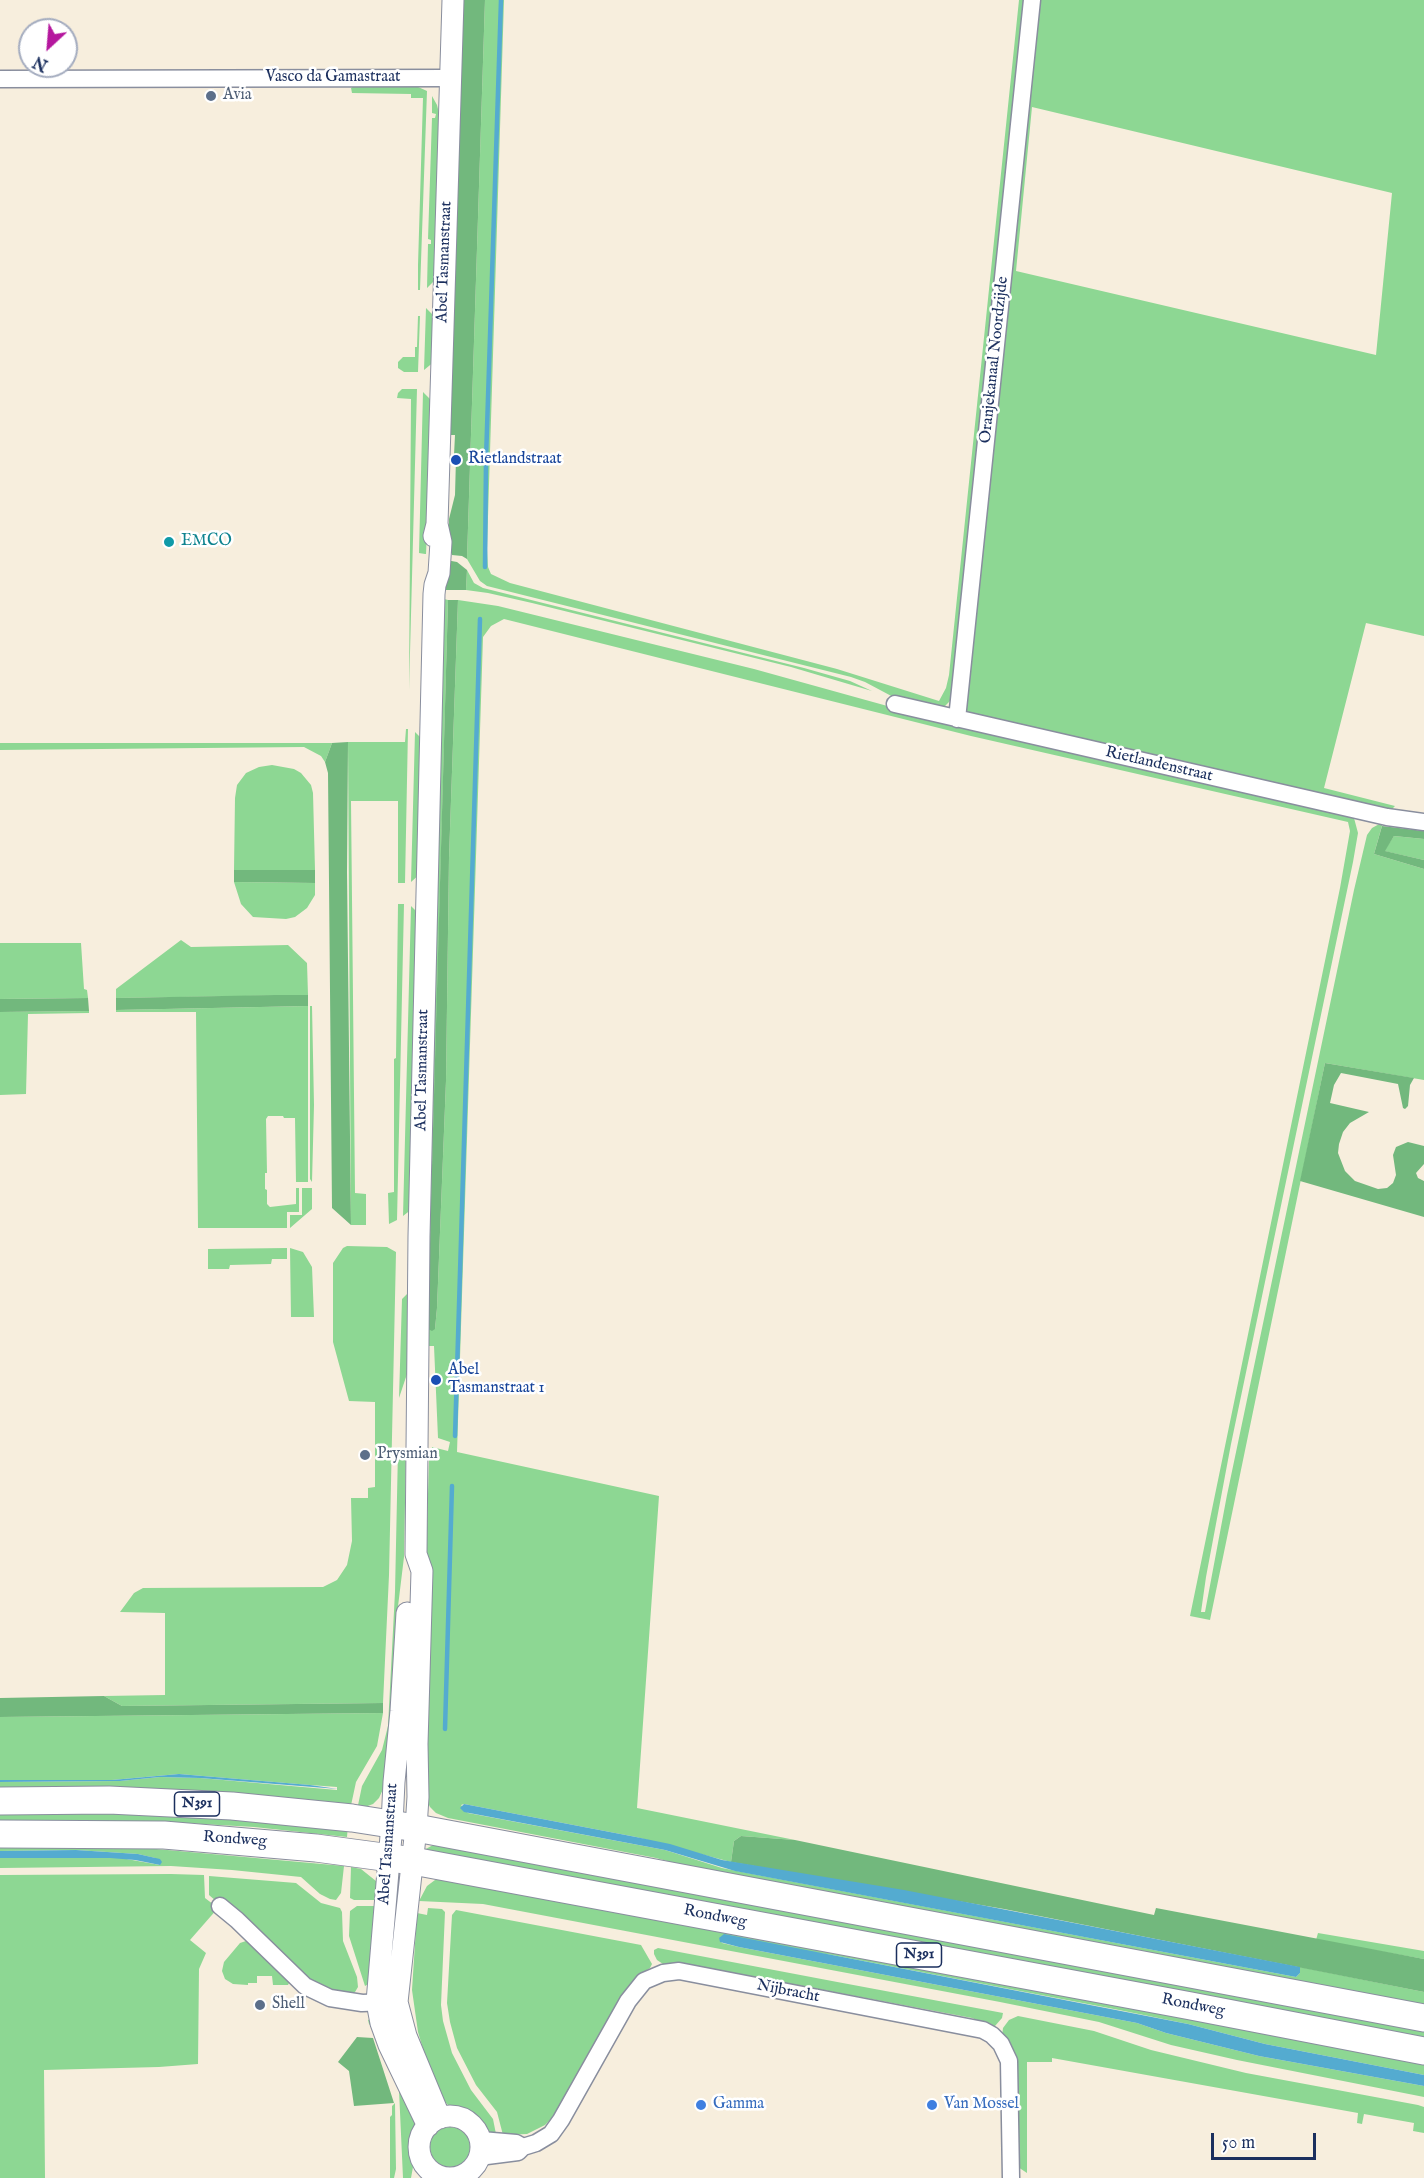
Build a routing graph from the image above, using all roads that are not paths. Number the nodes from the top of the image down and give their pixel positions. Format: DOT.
graph roads {
  1 [pos="453,0"];
  2 [pos="1032,0"];
  3 [pos="450,78"];
  4 [pos="0,79"];
  5 [pos="895,704"];
  6 [pos="957,719"];
  7 [pos="1424,822"];
  8 [pos="0,1801"];
  9 [pos="404,1826"];
  10 [pos="0,1834"];
  11 [pos="401,1859"];
  12 [pos="220,1906"];
  13 [pos="387,2002"];
  14 [pos="1424,2018"];
  15 [pos="1424,2051"];
  16 [pos="434,2122"];
  17 [pos="480,2149"];
  18 [pos="426,2174"];
  19 [pos="1011,2178"];
  1 -- 3 [label="street, Abel Tasmanstraat"];
  2 -- 6 [label="street, Oranjekanaal Noordzijde"];
  3 -- 4 [label="street, Vasco da Gamastraat"];
  3 -- 9 [label="street, Abel Tasmanstraat"];
  5 -- 6 [label="street, Rietlandenstraat"];
  6 -- 7 [label="street, Rietlandenstraat"];
  8 -- 9 [label="main road, Rondweg / N391"];
  9 -- 11 [label="street, Abel Tasmanstraat"];
  9 -- 14 [label="main road, Rondweg / N391"];
  10 -- 11 [label="main road, Rondweg / N391"];
  11 -- 13 [label="street, Abel Tasmanstraat"];
  11 -- 15 [label="main road, Rondweg / N391"];
  12 -- 13 [label="street"];
  13 -- 16 [label="street, Abel Tasmanstraat"];
  16 -- 17 [label="street"];
  16 -- 18 [label="street"];
  17 -- 18 [label="street"];
  17 -- 19 [label="street, Nijbracht"];
}
